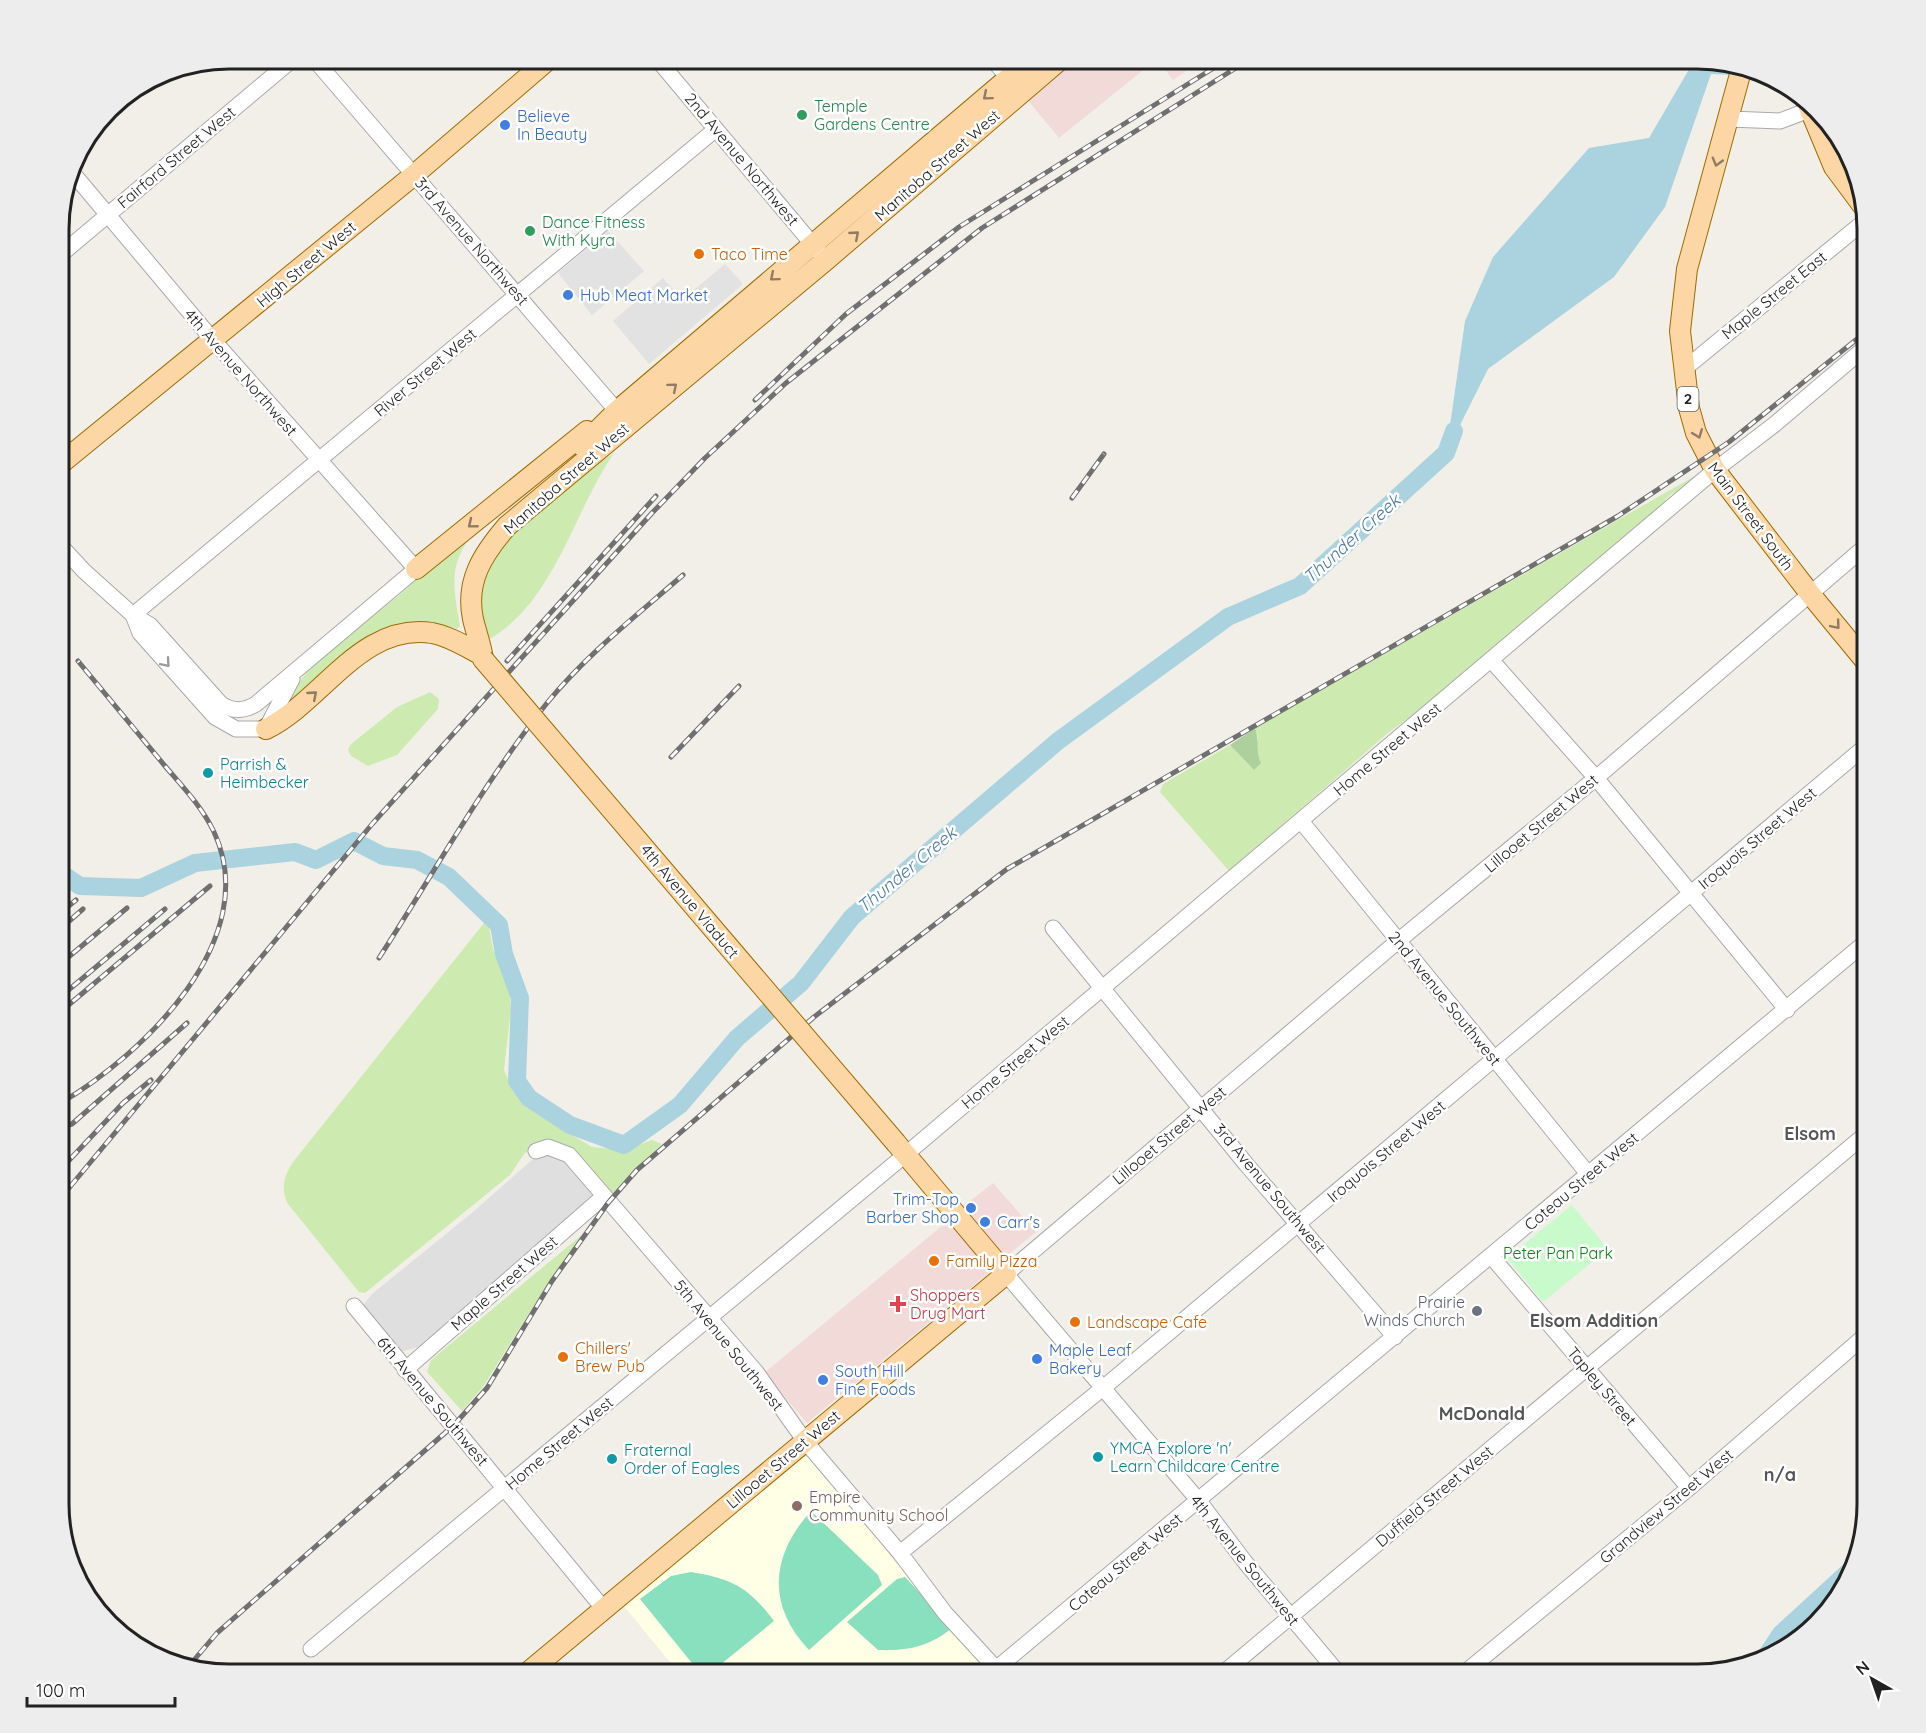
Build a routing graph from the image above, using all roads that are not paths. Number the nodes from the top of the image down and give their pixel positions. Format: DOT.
graph roads {
  1 [pos="281,69"];
  2 [pos="323,69"];
  3 [pos="536,69"];
  4 [pos="666,69"];
  5 [pos="1001,69"];
  6 [pos="1024,69"];
  7 [pos="1042,69"];
  8 [pos="1740,76"];
  9 [pos="1014,85"];
  10 [pos="1803,109"];
  11 [pos="1730,119"];
  12 [pos="1817,123"];
  13 [pos="716,129"];
  14 [pos="414,175"];
  15 [pos="77,178"];
  16 [pos="1853,193"];
  17 [pos="108,214"];
  18 [pos="1857,227"];
  19 [pos="813,244"];
  20 [pos="69,247"];
  21 [pos="826,260"];
  22 [pos="519,294"];
  23 [pos="213,340"];
  24 [pos="1857,355"];
  25 [pos="1683,370"];
  26 [pos="623,418"];
  27 [pos="69,457"];
  28 [pos="318,462"];
  29 [pos="1715,470"];
  30 [pos="1857,554"];
  31 [pos="69,555"];
  32 [pos="416,569"];
  33 [pos="1811,595"];
  34 [pos="134,615"];
  35 [pos="1857,651"];
  36 [pos="481,656"];
  37 [pos="1492,661"];
  38 [pos="301,668"];
  39 [pos="266,729"];
  40 [pos="1857,753"];
  41 [pos="1596,778"];
  42 [pos="1301,821"];
  43 [pos="1690,895"];
  44 [pos="1053,928"];
  45 [pos="1398,941"];
  46 [pos="1857,950"];
  47 [pos="1102,988"];
  48 [pos="1786,1010"];
  49 [pos="1495,1060"];
  50 [pos="1202,1107"];
  51 [pos="1857,1141"];
  52 [pos="900,1149"];
  53 [pos="536,1151"];
  54 [pos="1589,1175"];
  55 [pos="603,1197"];
  56 [pos="1300,1223"];
  57 [pos="1491,1256"];
  58 [pos="1006,1274"];
  59 [pos="354,1306"];
  60 [pos="710,1317"];
  61 [pos="1395,1336"];
  62 [pos="1857,1343"];
  63 [pos="1586,1368"];
  64 [pos="405,1370"];
  65 [pos="1103,1388"];
  66 [pos="806,1441"];
  67 [pos="505,1488"];
  68 [pos="1689,1488"];
  69 [pos="1199,1501"];
  70 [pos="900,1553"];
  71 [pos="603,1608"];
  72 [pos="1290,1617"];
  73 [pos="311,1649"];
  74 [pos="538,1664"];
  75 [pos="988,1664"];
  76 [pos="1007,1664"];
  77 [pos="1234,1664"];
  78 [pos="1330,1664"];
  79 [pos="1475,1664"];
  1 -- 17 [label="street, Fairford Street West"];
  2 -- 14 [label="street, 3rd Avenue Northwest"];
  3 -- 14 [label="main road, High Street West"];
  4 -- 13 [label="street, 2nd Avenue Northwest"];
  5 -- 9 [label="street"];
  6 -- 9 [label="main road, Manitoba Street West"];
  7 -- 9 [label="main road, Manitoba Street West"];
  8 -- 11 [label="main road, Main Street South / 2"];
  9 -- 19 [label="main road, Manitoba Street West, one-way"];
  21 -- 9 [label="main road, Manitoba Street West, one-way"];
  10 -- 11 [label="street"];
  11 -- 25 [label="main road, Main Street South / 2, one-way"];
  12 -- 16 [label="main road"];
  13 -- 19 [label="street, 2nd Avenue Northwest"];
  13 -- 22 [label="street, River Street West"];
  14 -- 22 [label="street, 3rd Avenue Northwest"];
  14 -- 23 [label="main road, High Street West"];
  15 -- 17 [label="street, 4th Avenue Northwest"];
  17 -- 20 [label="street, Fairford Street West"];
  17 -- 23 [label="street, 4th Avenue Northwest"];
  18 -- 25 [label="street, Maple Street East"];
  19 -- 21 [label="street, 2nd Avenue Northwest"];
  19 -- 26 [label="main road, Manitoba Street West, one-way"];
  26 -- 21 [label="main road, Manitoba Street West, one-way"];
  22 -- 26 [label="street, 3rd Avenue Northwest"];
  22 -- 28 [label="street, River Street West"];
  23 -- 27 [label="main road, High Street West"];
  23 -- 28 [label="street, 4th Avenue Northwest"];
  24 -- 29 [label="street, Home Street West"];
  25 -- 29 [label="main road, Main Street South / 2, one-way"];
  26 -- 32 [label="main road, one-way"];
  26 -- 36 [label="main road, Manitoba Street West"];
  28 -- 32 [label="street, 4th Avenue Northwest"];
  28 -- 34 [label="street, River Street West"];
  29 -- 33 [label="main road, Main Street South / 2"];
  29 -- 37 [label="street, Home Street West"];
  30 -- 33 [label="street, Lillooet Street West"];
  31 -- 34 [label="street"];
  32 -- 38 [label="street"];
  33 -- 35 [label="main road, Main Street South / 2, one-way"];
  33 -- 41 [label="street, Lillooet Street West"];
  34 -- 38 [label="street"];
  34 -- 39 [label="street, one-way"];
  39 -- 36 [label="main road, one-way"];
  36 -- 52 [label="main road, 4th Avenue Viaduct, bridge"];
  37 -- 41 [label="street"];
  37 -- 42 [label="street, Home Street West"];
  38 -- 39 [label="street"];
  40 -- 43 [label="street, Iroquois Street West"];
  41 -- 43 [label="street"];
  41 -- 45 [label="street, Lillooet Street West"];
  42 -- 45 [label="street, 2nd Avenue Southwest"];
  42 -- 47 [label="street, Home Street West"];
  43 -- 48 [label="street"];
  43 -- 49 [label="street, Iroquois Street West"];
  44 -- 47 [label="street, 3rd Avenue Southwest"];
  45 -- 49 [label="street, 2nd Avenue Southwest"];
  45 -- 50 [label="street, Lillooet Street West"];
  46 -- 48 [label="street, Coteau Street West"];
  47 -- 50 [label="street, 3rd Avenue Southwest"];
  47 -- 52 [label="street, Home Street West"];
  48 -- 54 [label="street, Coteau Street West"];
  49 -- 54 [label="street, 2nd Avenue Southwest"];
  49 -- 56 [label="street, Iroquois Street West"];
  50 -- 56 [label="street, 3rd Avenue Southwest"];
  50 -- 58 [label="street, Lillooet Street West"];
  51 -- 63 [label="street, Duffield Street West"];
  52 -- 58 [label="main road, 4th Avenue Southwest"];
  52 -- 60 [label="street, Home Street West"];
  53 -- 55 [label="street, 5th Avenue Southwest"];
  54 -- 57 [label="street, Coteau Street West"];
  55 -- 60 [label="street, 5th Avenue Southwest"];
  55 -- 64 [label="street, Maple Street West"];
  56 -- 61 [label="street, 3rd Avenue Southwest"];
  56 -- 65 [label="street, Iroquois Street West"];
  57 -- 61 [label="street, Coteau Street West"];
  57 -- 63 [label="street, Tapley Street"];
  58 -- 65 [label="street, 4th Avenue Southwest"];
  58 -- 66 [label="main road, Lillooet Street West"];
  59 -- 64 [label="street, 6th Avenue Southwest"];
  60 -- 66 [label="street, 5th Avenue Southwest"];
  60 -- 67 [label="street, Home Street West"];
  61 -- 69 [label="street, Coteau Street West"];
  62 -- 68 [label="street, Grandview Street West"];
  63 -- 68 [label="street, Tapley Street"];
  63 -- 72 [label="street, Duffield Street West"];
  64 -- 67 [label="street, 6th Avenue Southwest"];
  65 -- 69 [label="street, 4th Avenue Southwest"];
  65 -- 70 [label="street, Iroquois Street West"];
  66 -- 70 [label="street, 5th Avenue Southwest"];
  66 -- 71 [label="main road, Lillooet Street West"];
  67 -- 71 [label="street, 6th Avenue Southwest"];
  67 -- 73 [label="street, Home Street West"];
  68 -- 79 [label="street, Grandview Street West"];
  69 -- 72 [label="street, 4th Avenue Southwest"];
  69 -- 76 [label="street, Coteau Street West"];
  70 -- 75 [label="street, 5th Avenue Southwest"];
  71 -- 74 [label="main road, Lillooet Street West"];
  72 -- 77 [label="street, Duffield Street West"];
  72 -- 78 [label="street, 4th Avenue Southwest"];
}
